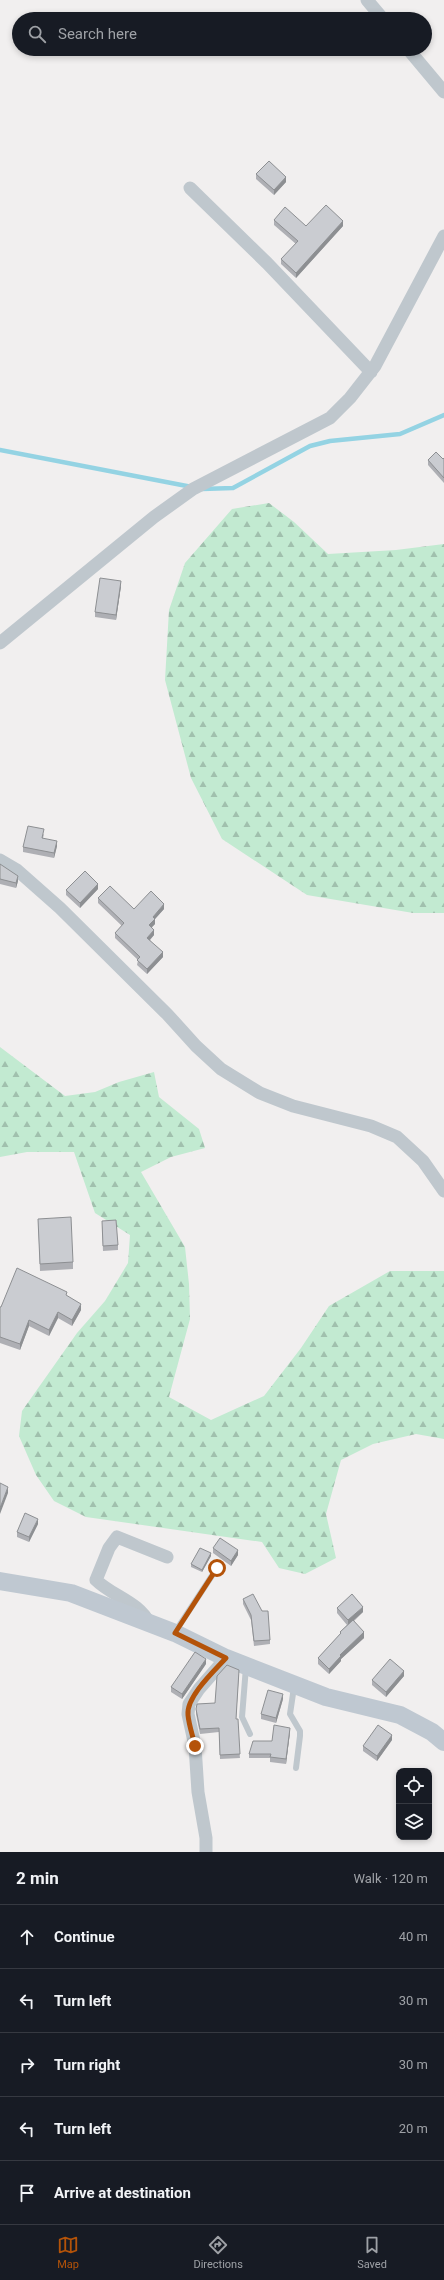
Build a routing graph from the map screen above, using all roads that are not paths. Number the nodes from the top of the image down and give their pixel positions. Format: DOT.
graph roads {
  1 [pos="367,0"];
  2 [pos="377,12"];
  3 [pos="414,56"];
  4 [pos="444,92"];
  5 [pos="190,188"];
  6 [pos="444,236"];
  7 [pos="371,372"];
  8 [pos="0,643"];
  9 [pos="0,860"];
  10 [pos="444,1190"];
  11 [pos="167,1557"];
  12 [pos="217,1568"];
  13 [pos="0,1582"];
  14 [pos="149,1623"];
  15 [pos="175,1633"];
  16 [pos="226,1658"];
  17 [pos="246,1666"];
  18 [pos="295,1684"];
  19 [pos="250,1734"];
  20 [pos="444,1742"];
  21 [pos="296,1768"];
  22 [pos="206,1852"];
  1 -- 2 [label="street"];
  3 -- 4 [label="street"];
  5 -- 7 [label="street"];
  6 -- 7 [label="street"];
  7 -- 8 [label="street"];
  9 -- 10 [label="street"];
  11 -- 14 [label="street"];
  12 -- 15 [label="lane"];
  13 -- 14 [label="street"];
  14 -- 15 [label="street"];
  15 -- 16 [label="street"];
  16 -- 17 [label="street"];
  16 -- 22 [label="street"];
  17 -- 18 [label="street"];
  17 -- 19 [label="lane"];
  18 -- 20 [label="street"];
  18 -- 21 [label="lane"];
}
